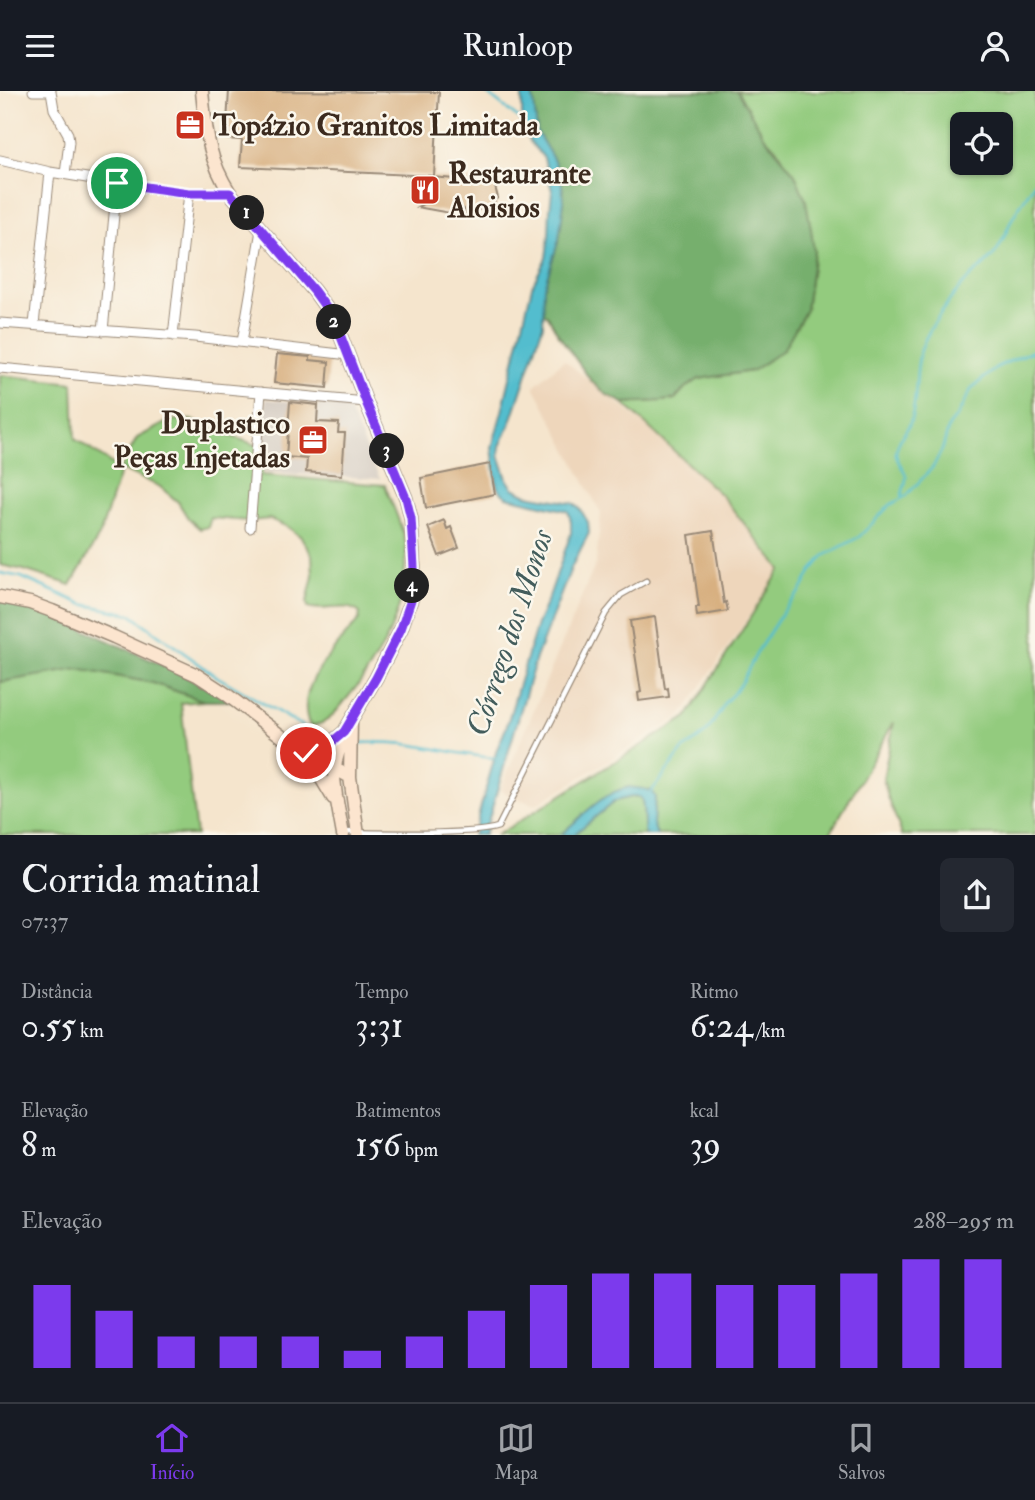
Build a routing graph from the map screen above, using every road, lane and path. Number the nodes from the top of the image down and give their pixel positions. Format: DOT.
graph roads {
  1 [pos="33,91"];
  2 [pos="50,91"];
  3 [pos="202,91"];
  4 [pos="0,160"];
  5 [pos="50,171"];
  6 [pos="65,174"];
  7 [pos="117,183"];
  8 [pos="189,193"];
  9 [pos="230,193"];
  10 [pos="261,230"];
  11 [pos="0,323"];
  12 [pos="34,325"];
  13 [pos="103,331"];
  14 [pos="173,336"];
  15 [pos="242,342"];
  16 [pos="349,355"];
  17 [pos="0,368"];
  18 [pos="261,392"];
  19 [pos="366,402"];
  20 [pos="250,528"];
  21 [pos="646,581"];
  22 [pos="0,597"];
  23 [pos="347,726"];
  24 [pos="301,750"];
  25 [pos="335,770"];
  26 [pos="350,777"];
  27 [pos="338,809"];
  28 [pos="343,833"];
  29 [pos="358,834"];
  1 -- 2 [label="street"];
  2 -- 6 [label="street"];
  3 -- 9 [label="main road"];
  4 -- 5 [label="street"];
  5 -- 6 [label="street"];
  5 -- 12 [label="street"];
  6 -- 7 [label="street"];
  7 -- 8 [label="street"];
  7 -- 13 [label="street"];
  8 -- 9 [label="street"];
  8 -- 14 [label="street"];
  9 -- 10 [label="main road"];
  10 -- 15 [label="street"];
  10 -- 16 [label="main road"];
  11 -- 12 [label="street"];
  12 -- 13 [label="street"];
  13 -- 14 [label="street"];
  14 -- 15 [label="street"];
  15 -- 16 [label="street"];
  16 -- 19 [label="main road"];
  17 -- 18 [label="street"];
  18 -- 19 [label="street"];
  18 -- 20 [label="street"];
  19 -- 23 [label="main road"];
  21 -- 29 [label="lane"];
  22 -- 24 [label="main road"];
  23 -- 24 [label="main road"];
  23 -- 25 [label="main road"];
  23 -- 26 [label="main road"];
  24 -- 25 [label="main road"];
  24 -- 27 [label="main road"];
  25 -- 26 [label="main road"];
  25 -- 27 [label="main road"];
  26 -- 29 [label="main road"];
  27 -- 28 [label="main road"];
  28 -- 29 [label="lane"];
}
